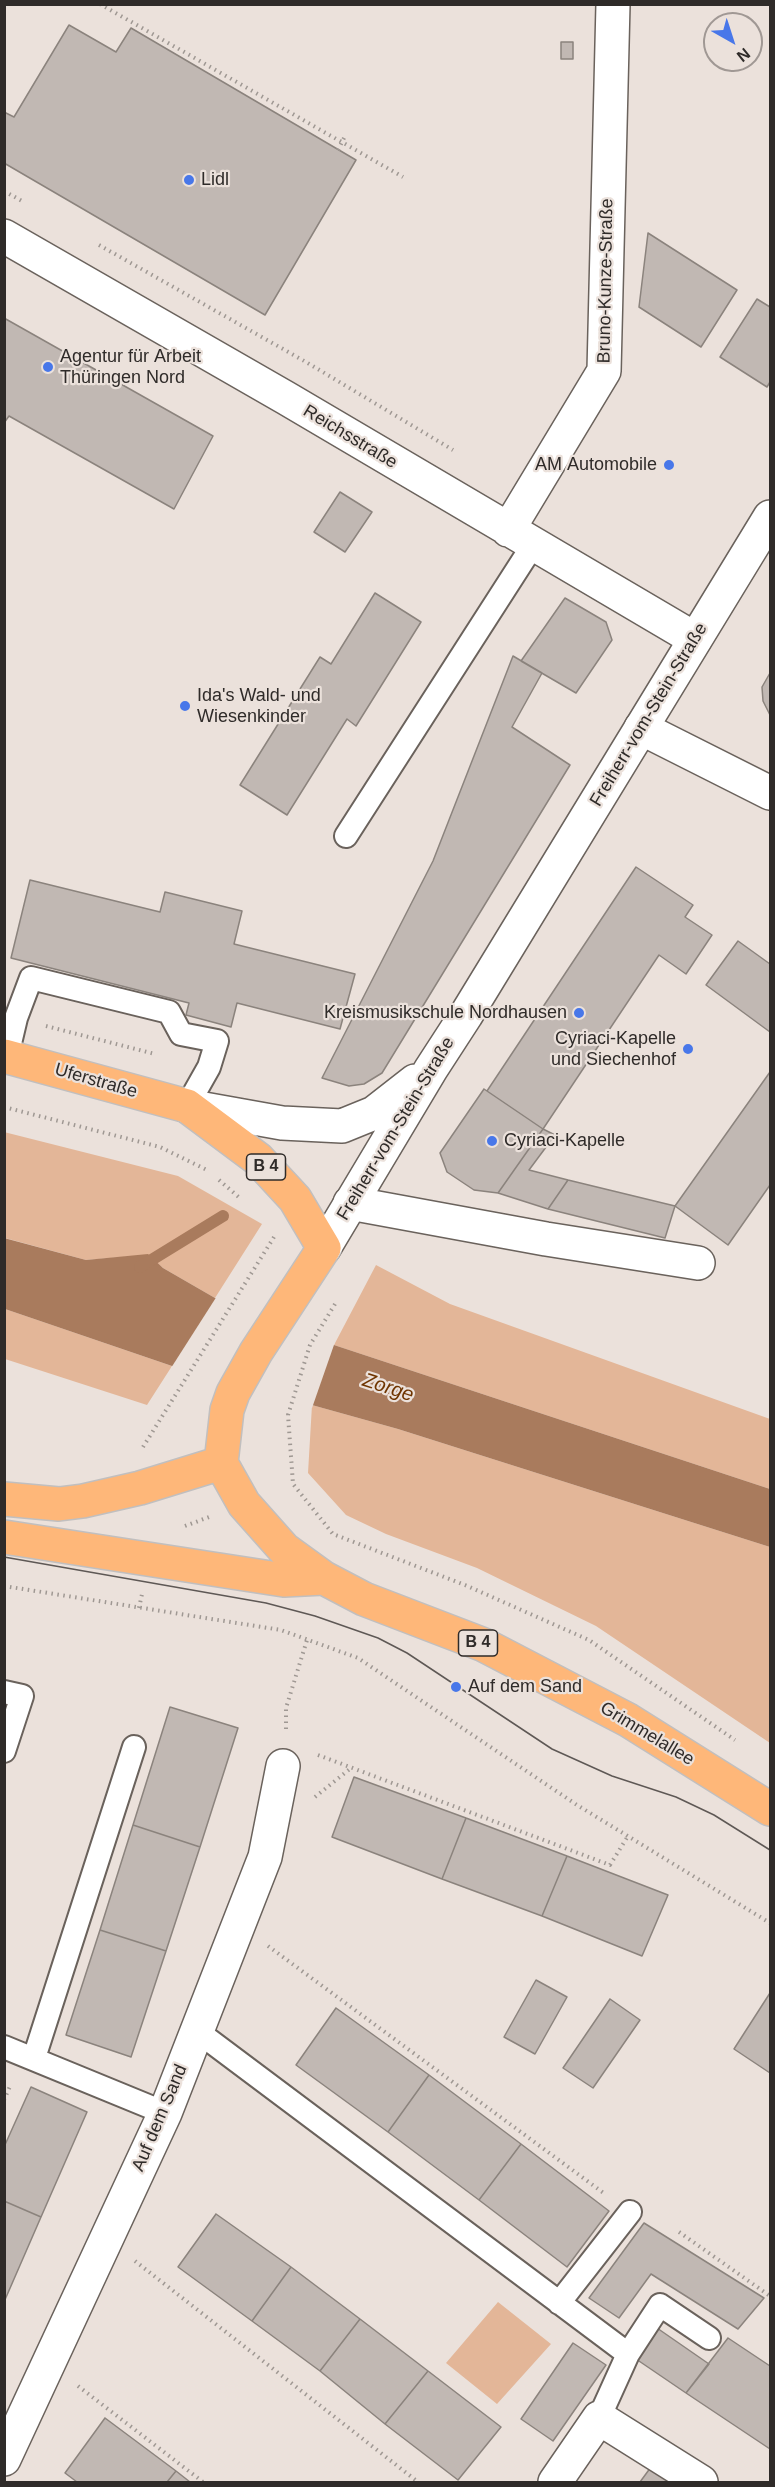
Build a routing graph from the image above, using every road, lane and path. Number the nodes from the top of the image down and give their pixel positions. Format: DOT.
graph roads {
  1 [pos="100,4"];
  2 [pos="613,4"];
  3 [pos="345,136"];
  4 [pos="342,142"];
  5 [pos="338,150"];
  6 [pos="403,177"];
  7 [pos="4,236"];
  8 [pos="771,517"];
  9 [pos="521,537"];
  10 [pos="695,639"];
  11 [pos="641,728"];
  12 [pos="771,793"];
  13 [pos="346,836"];
  14 [pos="6,1056"];
  15 [pos="431,1069"];
  16 [pos="188,1106"];
  17 [pos="4,1107"];
  18 [pos="245,1203"];
  19 [pos="350,1203"];
  20 [pos="279,1229"];
  21 [pos="324,1248"];
  22 [pos="698,1263"];
  23 [pos="339,1298"];
  24 [pos="140,1452"];
  25 [pos="221,1463"];
  26 [pos="4,1499"];
  27 [pos="4,1537"];
  28 [pos="324,1578"];
  29 [pos="4,1586"];
  30 [pos="307,1640"];
  31 [pos="4,1692"];
  32 [pos="742,1745"];
  33 [pos="134,1747"];
  34 [pos="4,1750"];
  35 [pos="285,1754"];
  36 [pos="771,1809"];
  37 [pos="628,1836"];
  38 [pos="771,1923"];
  39 [pos="240,1925"];
  40 [pos="197,2031"];
  41 [pos="4,2047"];
  42 [pos="34,2058"];
  43 [pos="165,2114"];
  44 [pos="630,2212"];
  45 [pos="680,2232"];
  46 [pos="107,2239"];
  47 [pos="771,2296"];
  48 [pos="559,2303"];
  49 [pos="709,2338"];
  50 [pos="628,2354"];
  51 [pos="49,2364"];
  52 [pos="599,2418"];
  53 [pos="4,2459"];
  54 [pos="203,2482"];
  55 [pos="418,2482"];
  56 [pos="555,2482"];
  57 [pos="701,2482"];
  1 -- 4 [label="path"];
  2 -- 9 [label="street, Bruno-Kunze-Straße"];
  3 -- 4 [label="path"];
  4 -- 5 [label="path"];
  4 -- 6 [label="path"];
  7 -- 9 [label="street, Reichsstraße"];
  8 -- 10 [label="street, Freiherr-vom-Stein-Straße"];
  9 -- 10 [label="street, Reichsstraße"];
  9 -- 13 [label="lane"];
  10 -- 11 [label="street, Freiherr-vom-Stein-Straße"];
  11 -- 12 [label="street"];
  11 -- 15 [label="street, Freiherr-vom-Stein-Straße"];
  14 -- 16 [label="main road, Uferstraße / B 4"];
  14 -- 16 [label="lane"];
  15 -- 16 [label="street"];
  15 -- 19 [label="street, Freiherr-vom-Stein-Straße"];
  16 -- 21 [label="main road, B 4"];
  17 -- 18 [label="path"];
  19 -- 21 [label="street, Freiherr-vom-Stein-Straße"];
  19 -- 22 [label="street"];
  20 -- 24 [label="path"];
  21 -- 25 [label="main road, Freiherr-vom-Stein-Straße"];
  23 -- 32 [label="path"];
  25 -- 26 [label="main road"];
  25 -- 28 [label="main road, B 4"];
  27 -- 28 [label="main road"];
  28 -- 36 [label="main road, Grimmelallee / B 4"];
  29 -- 30 [label="path"];
  30 -- 35 [label="path"];
  30 -- 37 [label="path"];
  31 -- 34 [label="lane"];
  33 -- 42 [label="lane"];
  35 -- 37 [label="path"];
  35 -- 39 [label="street, Auf dem Sand"];
  37 -- 38 [label="path"];
  39 -- 40 [label="street, Auf dem Sand"];
  39 -- 44 [label="path"];
  40 -- 43 [label="street, Auf dem Sand"];
  40 -- 48 [label="lane"];
  41 -- 42 [label="lane"];
  42 -- 43 [label="lane"];
  43 -- 46 [label="street, Auf dem Sand"];
  44 -- 48 [label="lane"];
  45 -- 47 [label="path"];
  46 -- 51 [label="street, Auf dem Sand"];
  46 -- 55 [label="path"];
  48 -- 50 [label="lane"];
  49 -- 50 [label="lane"];
  50 -- 52 [label="lane"];
  51 -- 53 [label="street, Auf dem Sand"];
  51 -- 54 [label="path"];
  52 -- 56 [label="street"];
  52 -- 57 [label="street"];
}
